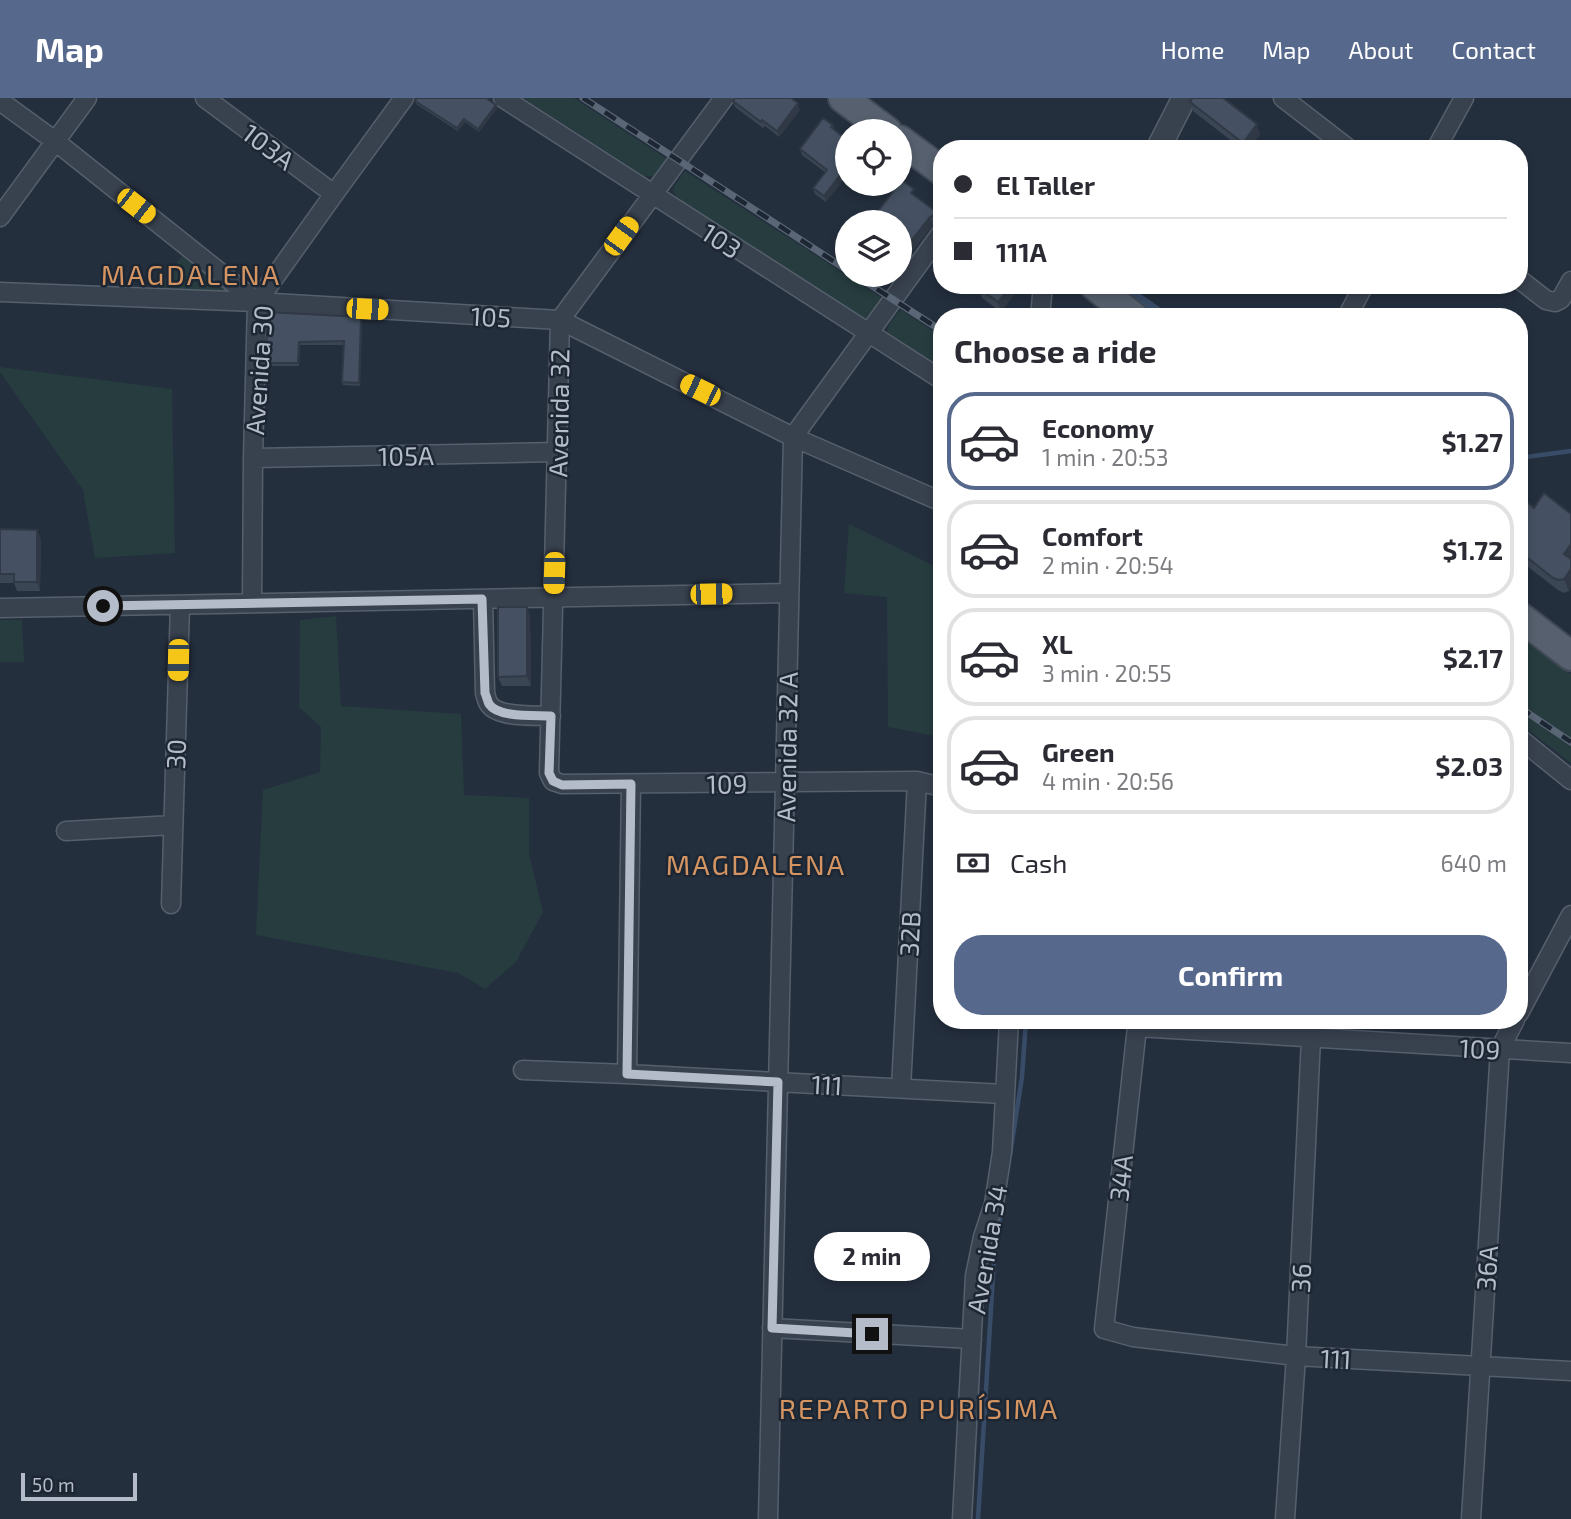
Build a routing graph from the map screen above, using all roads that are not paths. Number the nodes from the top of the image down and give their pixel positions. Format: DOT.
graph roads {
  1 [pos="87,98"];
  2 [pos="205,98"];
  3 [pos="404,98"];
  4 [pos="503,98"];
  5 [pos="724,98"];
  6 [pos="843,98"];
  7 [pos="1184,98"];
  8 [pos="1283,98"];
  9 [pos="1464,98"];
  10 [pos="0,101"];
  11 [pos="871,119"];
  12 [pos="1163,140"];
  13 [pos="1337,140"];
  14 [pos="1441,140"];
  15 [pos="55,141"];
  16 [pos="912,149"];
  17 [pos="933,165"];
  18 [pos="334,194"];
  19 [pos="652,194"];
  20 [pos="0,217"];
  21 [pos="933,244"];
  22 [pos="1571,281"];
  23 [pos="1528,286"];
  24 [pos="0,292"];
  25 [pos="1105,294"];
  26 [pos="257,302"];
  27 [pos="1123,308"];
  28 [pos="559,320"];
  29 [pos="868,333"];
  30 [pos="933,374"];
  31 [pos="793,437"];
  32 [pos="558,452"];
  33 [pos="253,458"];
  34 [pos="933,498"];
  35 [pos="789,593"];
  36 [pos="553,597"];
  37 [pos="482,599"];
  38 [pos="252,603"];
  39 [pos="180,605"];
  40 [pos="0,608"];
  41 [pos="1528,623"];
  42 [pos="1571,656"];
  43 [pos="551,716"];
  44 [pos="1528,745"];
  45 [pos="1571,780"];
  46 [pos="553,781"];
  47 [pos="917,781"];
  48 [pos="785,782"];
  49 [pos="631,784"];
  50 [pos="933,785"];
  51 [pos="173,825"];
  52 [pos="66,831"];
  53 [pos="171,904"];
  54 [pos="1571,915"];
  55 [pos="1528,996"];
  56 [pos="1008,1029"];
  57 [pos="1137,1029"];
  58 [pos="1169,1029"];
  59 [pos="1510,1029"];
  60 [pos="1311,1038"];
  61 [pos="1500,1049"];
  62 [pos="1571,1054"];
  63 [pos="523,1070"];
  64 [pos="627,1074"];
  65 [pos="778,1082"];
  66 [pos="901,1088"];
  67 [pos="1004,1094"];
  68 [pos="772,1328"];
  69 [pos="1104,1329"];
  70 [pos="972,1339"];
  71 [pos="1296,1356"];
  72 [pos="1480,1366"];
  73 [pos="1571,1371"];
  74 [pos="768,1519"];
  75 [pos="962,1519"];
  76 [pos="1285,1519"];
  77 [pos="1471,1519"];
  1 -- 15 [label="street"];
  2 -- 18 [label="street, 103A"];
  3 -- 18 [label="street, Avenida 30"];
  4 -- 19 [label="street, 103"];
  5 -- 19 [label="street, Avenida 32"];
  6 -- 11 [label="main road"];
  7 -- 12 [label="street"];
  8 -- 13 [label="street"];
  9 -- 14 [label="street"];
  10 -- 15 [label="street"];
  15 -- 20 [label="street"];
  15 -- 26 [label="street"];
  16 -- 17 [label="main road"];
  18 -- 26 [label="street, Avenida 30"];
  19 -- 28 [label="street, Avenida 32"];
  19 -- 29 [label="street, 103"];
  21 -- 29 [label="street"];
  22 -- 23 [label="street"];
  24 -- 26 [label="street, 105"];
  25 -- 27 [label="main road"];
  26 -- 28 [label="street, 105"];
  26 -- 33 [label="street, Avenida 30"];
  28 -- 31 [label="street, 105"];
  28 -- 32 [label="street, Avenida 32"];
  29 -- 30 [label="street, 103"];
  29 -- 31 [label="street"];
  31 -- 34 [label="street, 105"];
  31 -- 35 [label="street, Avenida 32 A"];
  32 -- 33 [label="street, 105A"];
  32 -- 36 [label="street, Avenida 32"];
  33 -- 38 [label="street, Avenida 30"];
  35 -- 36 [label="street"];
  35 -- 48 [label="street, Avenida 32 A"];
  36 -- 37 [label="street"];
  36 -- 43 [label="street, Avenida 32"];
  37 -- 38 [label="street"];
  37 -- 43 [label="street"];
  38 -- 39 [label="street"];
  39 -- 40 [label="street"];
  39 -- 51 [label="street, 30"];
  41 -- 42 [label="main road"];
  43 -- 46 [label="street, Avenida 32"];
  44 -- 45 [label="street"];
  46 -- 49 [label="street, 109"];
  47 -- 48 [label="street, 109"];
  47 -- 50 [label="street, 109"];
  47 -- 66 [label="street, 32B"];
  48 -- 49 [label="street, 109"];
  48 -- 65 [label="street, Avenida 32 A"];
  49 -- 64 [label="street"];
  51 -- 52 [label="street"];
  51 -- 53 [label="street, 30"];
  54 -- 55 [label="street"];
  56 -- 67 [label="street, Avenida 34"];
  57 -- 69 [label="street, 34A"];
  58 -- 60 [label="street, 109"];
  59 -- 61 [label="street, 36A"];
  60 -- 61 [label="street, 109"];
  60 -- 71 [label="street, 36"];
  61 -- 62 [label="street, 109"];
  61 -- 72 [label="street, 36A"];
  63 -- 64 [label="street, 111"];
  64 -- 65 [label="street, 111"];
  65 -- 66 [label="street, 111"];
  65 -- 68 [label="street, Avenida 32 A"];
  66 -- 67 [label="street, 111"];
  67 -- 70 [label="street, Avenida 34"];
  68 -- 70 [label="street"];
  68 -- 74 [label="street, Avenida 32 A"];
  69 -- 71 [label="street, 111"];
  70 -- 75 [label="street, Avenida 34"];
  71 -- 72 [label="street, 111"];
  71 -- 76 [label="street, 36"];
  72 -- 73 [label="street, 111"];
  72 -- 77 [label="street, 36A"];
}
